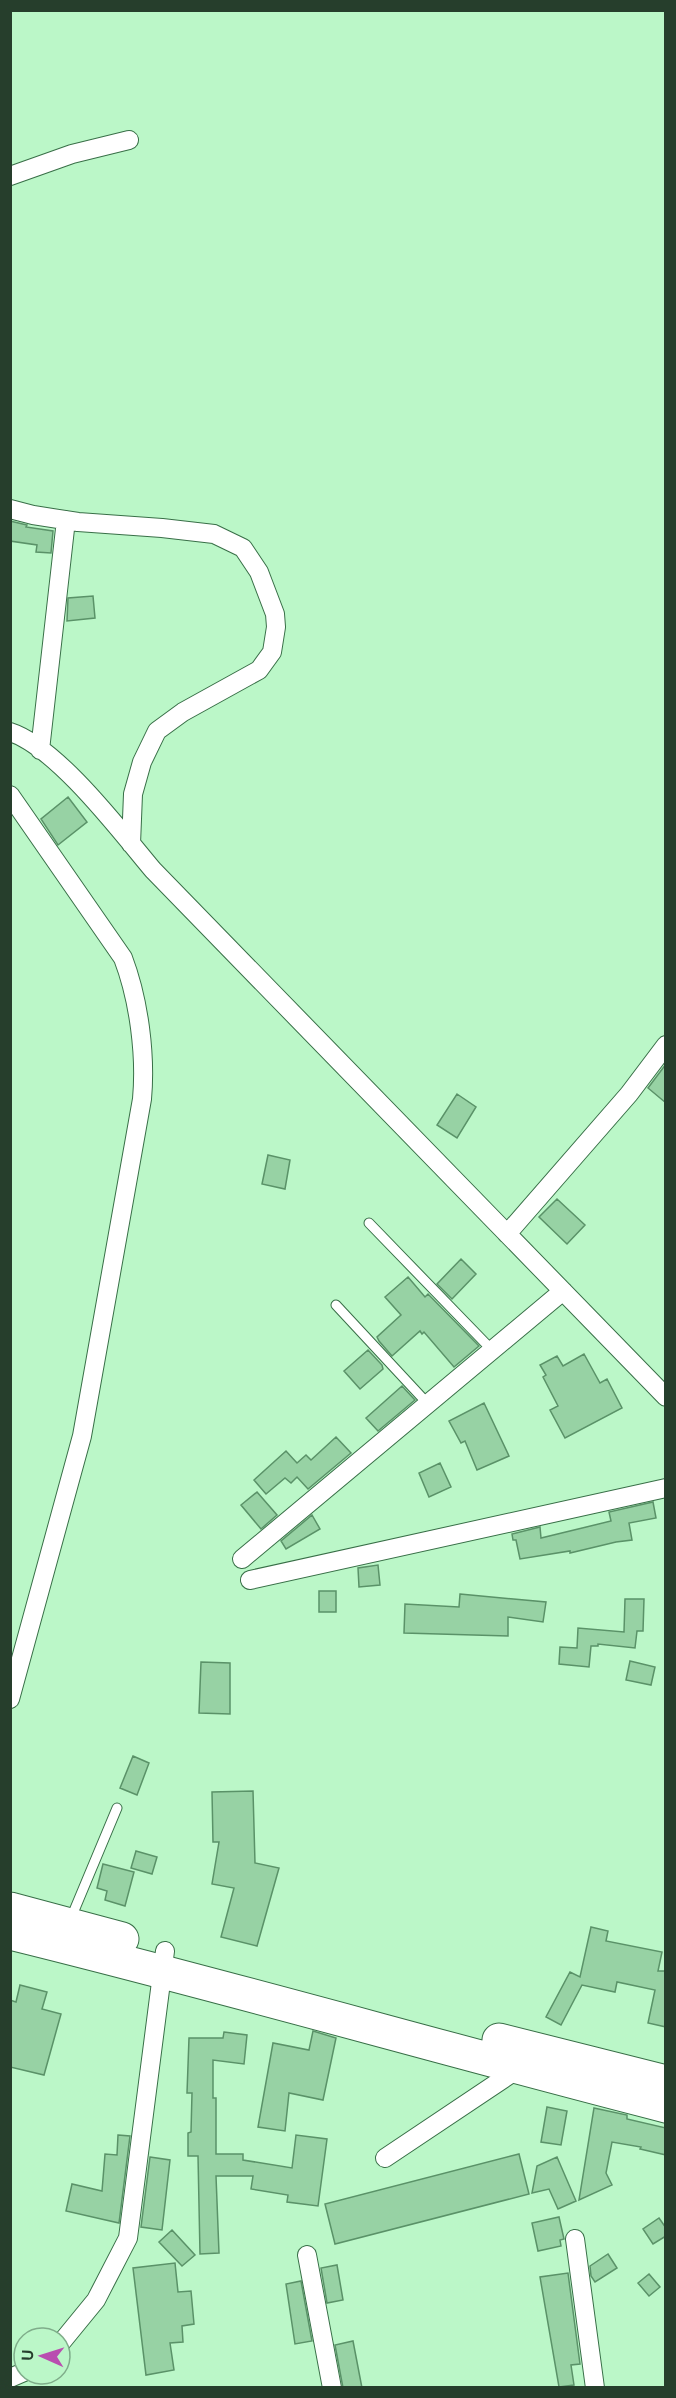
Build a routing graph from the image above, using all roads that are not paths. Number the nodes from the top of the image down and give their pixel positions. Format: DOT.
graph roads {
  1 [pos="129,140"];
  2 [pos="10,176"];
  3 [pos="10,508"];
  4 [pos="66,520"];
  5 [pos="10,732"];
  6 [pos="40,750"];
  7 [pos="10,795"];
  8 [pos="131,844"];
  9 [pos="666,1045"];
  10 [pos="369,1223"];
  11 [pos="507,1234"];
  12 [pos="563,1291"];
  13 [pos="336,1305"];
  14 [pos="492,1350"];
  15 [pos="666,1397"];
  16 [pos="428,1404"];
  17 [pos="666,1488"];
  18 [pos="242,1559"];
  19 [pos="250,1580"];
  20 [pos="10,1699"];
  21 [pos="117,1808"];
  22 [pos="10,1909"];
  23 [pos="68,1923"];
  24 [pos="10,1933"];
  25 [pos="164,1961"];
  26 [pos="518,2069"];
  27 [pos="618,2082"];
  28 [pos="666,2082"];
  29 [pos="666,2106"];
  30 [pos="385,2158"];
  31 [pos="575,2239"];
  32 [pos="307,2255"];
  33 [pos="72,2329"];
  34 [pos="332,2388"];
  35 [pos="595,2388"];
  1 -- 2 [label="street"];
  3 -- 4 [label="street"];
  4 -- 6 [label="street"];
  4 -- 8 [label="street"];
  5 -- 6 [label="street"];
  6 -- 8 [label="street"];
  7 -- 20 [label="street"];
  8 -- 11 [label="street"];
  9 -- 11 [label="street"];
  10 -- 14 [label="lane"];
  11 -- 12 [label="street"];
  12 -- 14 [label="street"];
  12 -- 15 [label="street"];
  13 -- 16 [label="lane"];
  14 -- 16 [label="street"];
  16 -- 18 [label="street"];
  17 -- 19 [label="street"];
  21 -- 23 [label="lane"];
  22 -- 23 [label="highway"];
  23 -- 25 [label="highway"];
  24 -- 25 [label="highway"];
  25 -- 26 [label="highway"];
  25 -- 27 [label="highway"];
  25 -- 33 [label="street"];
  26 -- 27 [label="highway"];
  26 -- 30 [label="street"];
  27 -- 28 [label="highway"];
  27 -- 29 [label="highway"];
  31 -- 35 [label="street"];
  32 -- 34 [label="street"];
}
